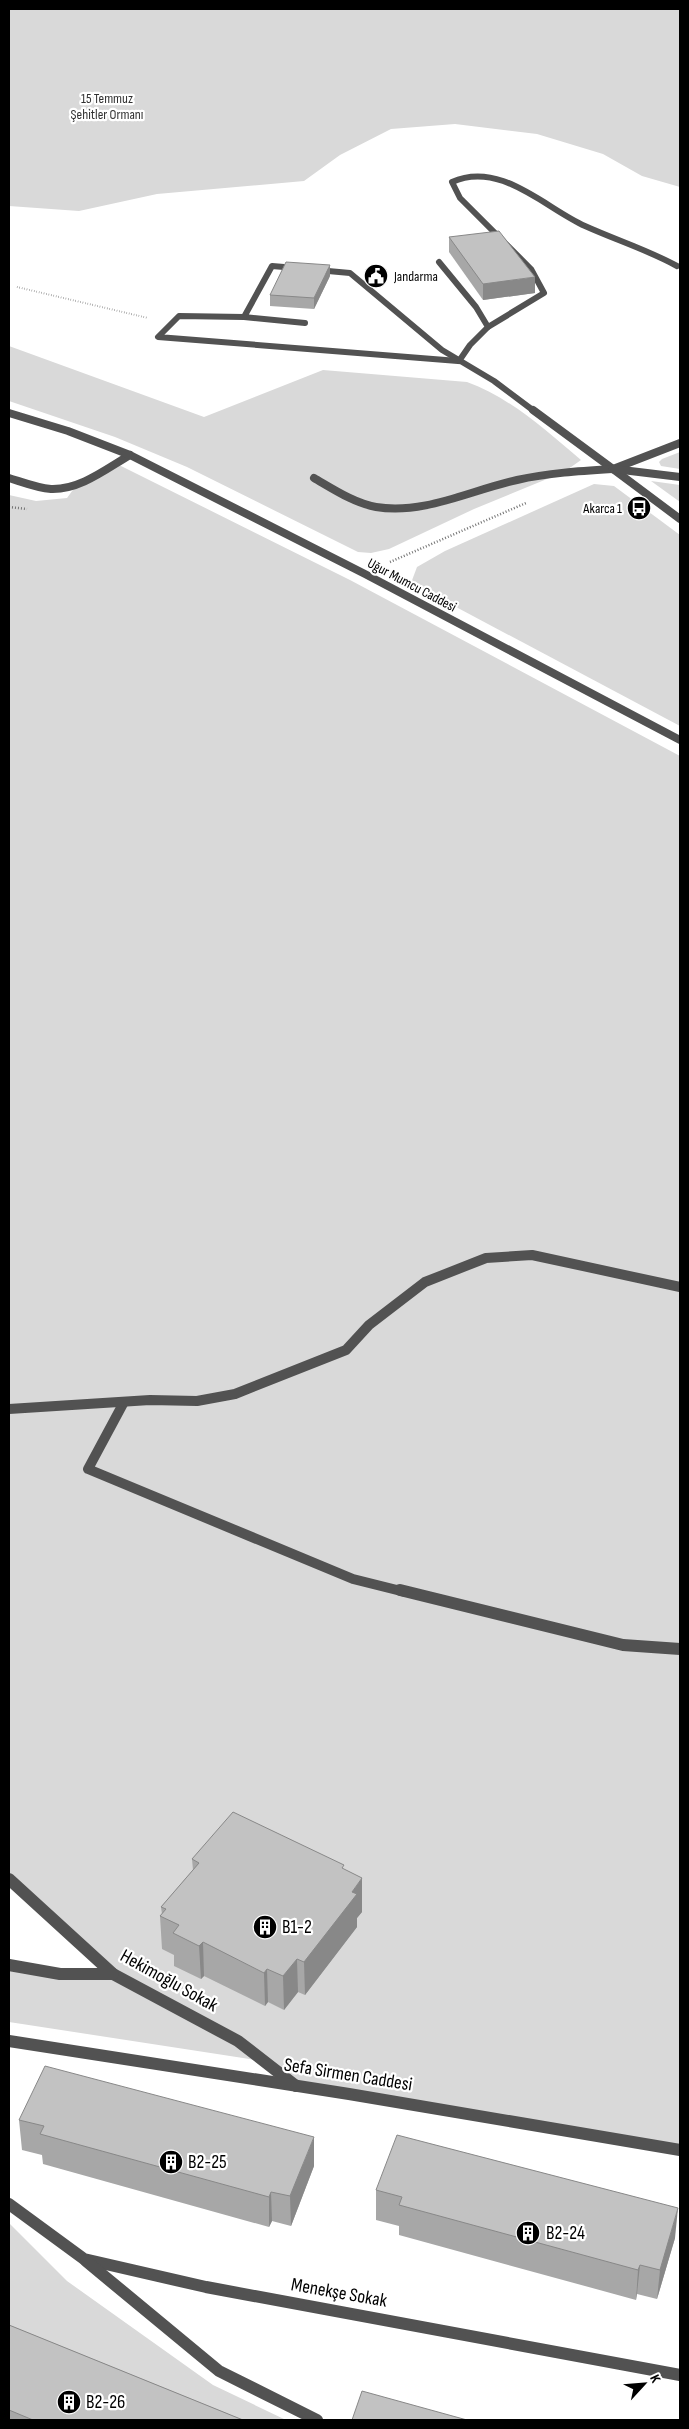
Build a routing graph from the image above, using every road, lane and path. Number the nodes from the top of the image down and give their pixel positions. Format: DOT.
graph roads {
  1 [pos="439,262"];
  2 [pos="676,266"];
  3 [pos="301,268"];
  4 [pos="311,269"];
  5 [pos="17,287"];
  6 [pos="244,318"];
  7 [pos="170,323"];
  8 [pos="305,323"];
  9 [pos="488,327"];
  10 [pos="459,361"];
  11 [pos="9,413"];
  12 [pos="680,443"];
  13 [pos="130,455"];
  14 [pos="613,468"];
  15 [pos="680,477"];
  16 [pos="9,478"];
  17 [pos="314,478"];
  18 [pos="534,500"];
  19 [pos="680,519"];
  20 [pos="389,563"];
  21 [pos="680,740"];
  22 [pos="680,1287"];
  23 [pos="124,1402"];
  24 [pos="9,1409"];
  25 [pos="680,1649"];
  26 [pos="9,1879"];
  27 [pos="9,1965"];
  28 [pos="113,1974"];
  29 [pos="9,2041"];
  30 [pos="296,2086"];
  31 [pos="680,2150"];
  32 [pos="9,2204"];
  33 [pos="84,2259"];
  34 [pos="680,2375"];
  35 [pos="316,2420"];
  1 -- 9 [label="street"];
  2 -- 9 [label="street"];
  3 -- 6 [label="street"];
  4 -- 10 [label="street"];
  5 -- 7 [label="path"];
  6 -- 7 [label="street"];
  6 -- 8 [label="street"];
  7 -- 10 [label="street"];
  9 -- 10 [label="street"];
  10 -- 14 [label="street"];
  11 -- 13 [label="street, Uğur Mumcu Caddesi"];
  12 -- 14 [label="street"];
  13 -- 16 [label="street"];
  13 -- 21 [label="street, Uğur Mumcu Caddesi"];
  14 -- 15 [label="street"];
  14 -- 17 [label="street"];
  14 -- 19 [label="street"];
  18 -- 20 [label="path"];
  22 -- 23 [label="street"];
  23 -- 24 [label="street"];
  23 -- 25 [label="street"];
  26 -- 28 [label="street, Hekimoğlu Sokak"];
  27 -- 28 [label="street"];
  28 -- 30 [label="street, Hekimoğlu Sokak"];
  29 -- 30 [label="street, Sefa Sirmen Caddesi"];
  30 -- 31 [label="street, Sefa Sirmen Caddesi"];
  32 -- 33 [label="street, Menekşe Sokak"];
  33 -- 34 [label="street, Menekşe Sokak"];
  33 -- 35 [label="street"];
}
